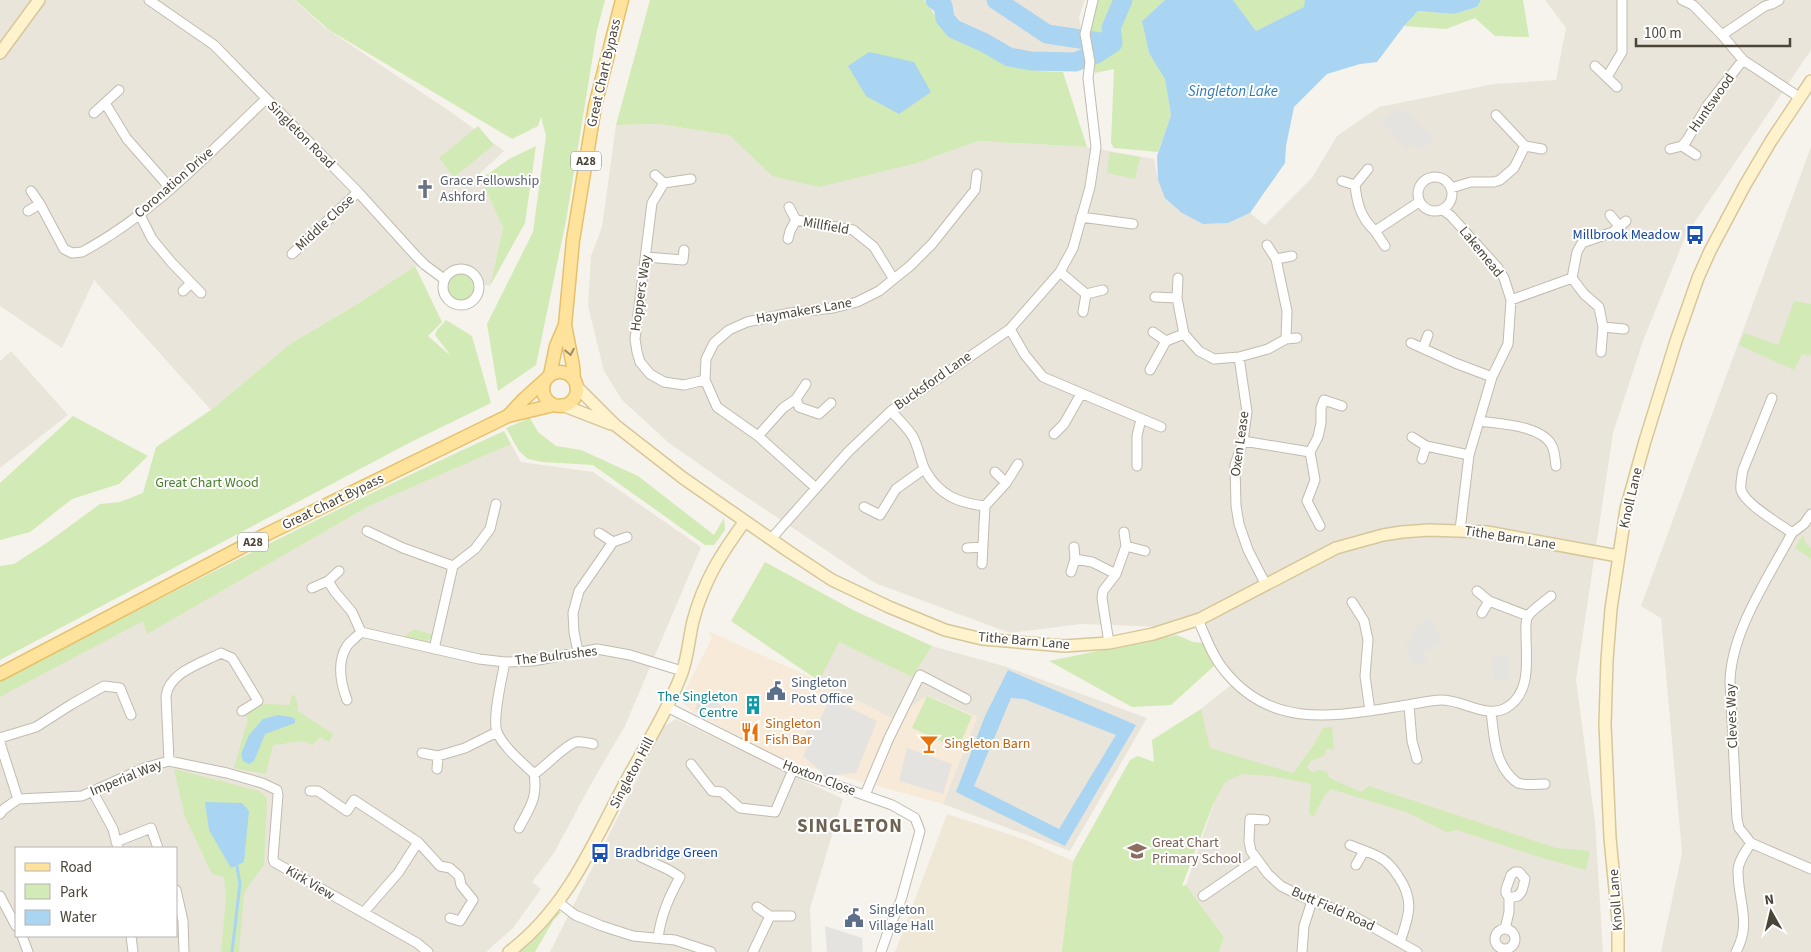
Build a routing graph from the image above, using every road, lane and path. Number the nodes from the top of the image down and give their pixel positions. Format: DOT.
graph roads {
  1 [pos="40,0"];
  2 [pos="149,0"];
  3 [pos="622,0"];
  4 [pos="1093,0"];
  5 [pos="1622,0"];
  6 [pos="1682,0"];
  7 [pos="1779,0"];
  8 [pos="1722,35"];
  9 [pos="0,53"];
  10 [pos="1743,60"];
  11 [pos="1595,66"];
  12 [pos="1607,77"];
  13 [pos="1811,81"];
  14 [pos="1617,87"];
  15 [pos="118,90"];
  16 [pos="1799,97"];
  17 [pos="266,99"];
  18 [pos="105,103"];
  19 [pos="94,113"];
  20 [pos="1496,115"];
  21 [pos="1525,146"];
  22 [pos="1682,146"];
  23 [pos="1542,149"];
  24 [pos="1670,149"];
  25 [pos="1696,155"];
  26 [pos="1368,169"];
  27 [pos="977,174"];
  28 [pos="655,175"];
  29 [pos="690,179"];
  30 [pos="1342,181"];
  31 [pos="664,183"];
  32 [pos="1355,185"];
  33 [pos="1451,188"];
  34 [pos="171,190"];
  35 [pos="31,191"];
  36 [pos="358,192"];
  37 [pos="1419,202"];
  38 [pos="40,204"];
  39 [pos="789,207"];
  40 [pos="1443,210"];
  41 [pos="28,211"];
  42 [pos="140,215"];
  43 [pos="1610,215"];
  44 [pos="1081,217"];
  45 [pos="796,220"];
  46 [pos="1132,224"];
  47 [pos="1376,231"];
  48 [pos="788,239"];
  49 [pos="1267,246"];
  50 [pos="1385,246"];
  51 [pos="684,250"];
  52 [pos="292,254"];
  53 [pos="646,256"];
  54 [pos="1292,256"];
  55 [pos="1276,259"];
  56 [pos="1060,272"];
  57 [pos="893,278"];
  58 [pos="1178,278"];
  59 [pos="1572,278"];
  60 [pos="444,279"];
  61 [pos="192,283"];
  62 [pos="1103,290"];
  63 [pos="183,291"];
  64 [pos="201,293"];
  65 [pos="1086,294"];
  66 [pos="1155,297"];
  67 [pos="1177,298"];
  68 [pos="1511,300"];
  69 [pos="1083,312"];
  70 [pos="565,324"];
  71 [pos="1603,327"];
  72 [pos="1010,329"];
  73 [pos="1624,330"];
  74 [pos="1153,332"];
  75 [pos="1184,334"];
  76 [pos="1428,334"];
  77 [pos="1297,338"];
  78 [pos="1286,339"];
  79 [pos="1166,340"];
  80 [pos="1411,343"];
  81 [pos="1423,348"];
  82 [pos="1602,352"];
  83 [pos="1239,357"];
  84 [pos="1150,370"];
  85 [pos="1492,377"];
  86 [pos="548,378"];
  87 [pos="705,380"];
  88 [pos="575,383"];
  89 [pos="806,384"];
  90 [pos="1081,394"];
  91 [pos="1772,398"];
  92 [pos="796,399"];
  93 [pos="831,403"];
  94 [pos="558,405"];
  95 [pos="1342,406"];
  96 [pos="891,411"];
  97 [pos="508,416"];
  98 [pos="1141,419"];
  99 [pos="1478,421"];
  100 [pos="614,425"];
  101 [pos="1161,427"];
  102 [pos="1054,434"];
  103 [pos="758,436"];
  104 [pos="1412,437"];
  105 [pos="1243,441"];
  106 [pos="1426,446"];
  107 [pos="1310,452"];
  108 [pos="1469,455"];
  109 [pos="1422,459"];
  110 [pos="1018,464"];
  111 [pos="1137,466"];
  112 [pos="1556,466"];
  113 [pos="924,469"];
  114 [pos="994,472"];
  115 [pos="1006,484"];
  116 [pos="816,488"];
  117 [pos="496,504"];
  118 [pos="985,506"];
  119 [pos="864,507"];
  120 [pos="1811,514"];
  121 [pos="745,521"];
  122 [pos="1320,526"];
  123 [pos="1460,530"];
  124 [pos="367,531"];
  125 [pos="599,532"];
  126 [pos="1124,532"];
  127 [pos="1792,533"];
  128 [pos="627,537"];
  129 [pos="770,539"];
  130 [pos="613,542"];
  131 [pos="1126,546"];
  132 [pos="983,547"];
  133 [pos="1074,547"];
  134 [pos="967,548"];
  135 [pos="1145,551"];
  136 [pos="1618,556"];
  137 [pos="1075,559"];
  138 [pos="982,564"];
  139 [pos="453,566"];
  140 [pos="339,571"];
  141 [pos="1071,572"];
  142 [pos="1116,574"];
  143 [pos="328,581"];
  144 [pos="1266,585"];
  145 [pos="312,588"];
  146 [pos="1477,591"];
  147 [pos="1551,596"];
  148 [pos="1489,601"];
  149 [pos="1352,602"];
  150 [pos="1482,613"];
  151 [pos="1528,616"];
  152 [pos="1198,620"];
  153 [pos="361,632"];
  154 [pos="1109,643"];
  155 [pos="434,649"];
  156 [pos="578,652"];
  157 [pos="505,662"];
  158 [pos="682,671"];
  159 [pos="0,674"];
  160 [pos="966,699"];
  161 [pos="347,700"];
  162 [pos="1409,706"];
  163 [pos="668,707"];
  164 [pos="242,711"];
  165 [pos="1370,711"];
  166 [pos="1491,712"];
  167 [pos="131,715"];
  168 [pos="497,732"];
  169 [pos="0,738"];
  170 [pos="0,743"];
  171 [pos="593,744"];
  172 [pos="422,753"];
  173 [pos="438,756"];
  174 [pos="1416,759"];
  175 [pos="168,761"];
  176 [pos="691,764"];
  177 [pos="437,769"];
  178 [pos="793,770"];
  179 [pos="227,773"];
  180 [pos="534,774"];
  181 [pos="1545,784"];
  182 [pos="310,791"];
  183 [pos="93,792"];
  184 [pos="865,795"];
  185 [pos="18,799"];
  186 [pos="0,814"];
  187 [pos="1265,820"];
  188 [pos="519,828"];
  189 [pos="418,842"];
  190 [pos="1751,843"];
  191 [pos="117,845"];
  192 [pos="1350,845"];
  193 [pos="158,847"];
  194 [pos="1364,851"];
  195 [pos="641,856"];
  196 [pos="1257,859"];
  197 [pos="1356,865"];
  198 [pos="1811,869"];
  199 [pos="0,896"];
  200 [pos="1203,896"];
  201 [pos="1509,898"];
  202 [pos="1312,900"];
  203 [pos="558,902"];
  204 [pos="178,906"];
  205 [pos="757,907"];
  206 [pos="364,912"];
  207 [pos="770,916"];
  208 [pos="790,916"];
  209 [pos="450,918"];
  210 [pos="180,921"];
  211 [pos="15,924"];
  212 [pos="1505,929"];
  213 [pos="23,937"];
  214 [pos="131,937"];
  215 [pos="658,938"];
  216 [pos="1400,942"];
  217 [pos="1505,951"];
  218 [pos="28,952"];
  219 [pos="132,952"];
  220 [pos="184,952"];
  221 [pos="428,952"];
  222 [pos="509,952"];
  223 [pos="711,952"];
  224 [pos="753,952"];
  225 [pos="881,952"];
  226 [pos="1302,952"];
  227 [pos="1416,952"];
  228 [pos="1618,952"];
  229 [pos="1736,952"];
  1 -- 9 [label="street"];
  2 -- 17 [label="street, Singleton Road"];
  3 -- 70 [label="main road, Great Chart Bypass / A28"];
  4 -- 44 [label="street, Bucksford Lane"];
  5 -- 12 [label="street"];
  6 -- 8 [label="street"];
  7 -- 8 [label="street"];
  8 -- 10 [label="street"];
  10 -- 16 [label="street"];
  10 -- 22 [label="street, Huntswood"];
  11 -- 12 [label="street"];
  12 -- 14 [label="street"];
  13 -- 16 [label="street, Knoll Lane"];
  15 -- 18 [label="street"];
  16 -- 136 [label="street, Knoll Lane"];
  17 -- 34 [label="street, Coronation Drive"];
  17 -- 36 [label="street, Singleton Road"];
  18 -- 19 [label="street"];
  18 -- 34 [label="street"];
  20 -- 21 [label="street"];
  21 -- 23 [label="street"];
  21 -- 33 [label="street"];
  22 -- 24 [label="street, Huntswood"];
  22 -- 25 [label="street, Huntswood"];
  26 -- 32 [label="street"];
  27 -- 57 [label="street, Haymakers Lane"];
  28 -- 31 [label="street"];
  29 -- 31 [label="street"];
  30 -- 32 [label="street"];
  31 -- 53 [label="street, Hoppers Way"];
  32 -- 47 [label="street"];
  33 -- 37 [label="street"];
  33 -- 40 [label="street"];
  34 -- 42 [label="street, Coronation Drive"];
  35 -- 38 [label="street, Coronation Drive"];
  36 -- 52 [label="street, Middle Close"];
  36 -- 60 [label="street, Singleton Road"];
  37 -- 40 [label="street"];
  37 -- 47 [label="street"];
  38 -- 41 [label="street"];
  38 -- 42 [label="street, Coronation Drive"];
  39 -- 45 [label="street, Millfield"];
  40 -- 68 [label="street, Lakemead"];
  42 -- 61 [label="street"];
  43 -- 59 [label="street"];
  44 -- 46 [label="street"];
  44 -- 56 [label="street, Bucksford Lane"];
  45 -- 48 [label="street, Millfield"];
  45 -- 57 [label="street, Millfield"];
  47 -- 50 [label="street"];
  49 -- 55 [label="street"];
  51 -- 53 [label="street"];
  53 -- 87 [label="street, Hoppers Way"];
  54 -- 55 [label="street"];
  55 -- 78 [label="street"];
  56 -- 65 [label="street"];
  56 -- 72 [label="street, Bucksford Lane"];
  57 -- 87 [label="street, Haymakers Lane"];
  58 -- 67 [label="street"];
  59 -- 68 [label="street"];
  59 -- 71 [label="street"];
  60 -- 60 [label="street"];
  61 -- 63 [label="street"];
  61 -- 64 [label="street"];
  62 -- 65 [label="street"];
  65 -- 69 [label="street"];
  66 -- 67 [label="street"];
  67 -- 75 [label="street"];
  68 -- 85 [label="street, Lakemead"];
  70 -- 86 [label="main road, Great Chart Bypass / A28"];
  70 -- 88 [label="main road, Great Chart Bypass / A28, one-way"];
  71 -- 73 [label="street"];
  71 -- 82 [label="street"];
  72 -- 90 [label="street"];
  72 -- 96 [label="street, Bucksford Lane"];
  74 -- 79 [label="street"];
  75 -- 79 [label="street"];
  75 -- 83 [label="street"];
  76 -- 81 [label="street"];
  77 -- 78 [label="street"];
  78 -- 83 [label="street"];
  79 -- 84 [label="street"];
  80 -- 81 [label="street"];
  81 -- 85 [label="street"];
  83 -- 105 [label="street, Oxen Lease"];
  85 -- 99 [label="street, Lakemead"];
  86 -- 88 [label="main road"];
  86 -- 94 [label="main road"];
  86 -- 97 [label="main road, Great Chart Bypass / A28"];
  87 -- 103 [label="street"];
  88 -- 94 [label="main road"];
  88 -- 100 [label="street, Tithe Barn Lane"];
  89 -- 92 [label="street"];
  90 -- 98 [label="street"];
  90 -- 102 [label="street"];
  91 -- 127 [label="street"];
  92 -- 93 [label="street"];
  92 -- 103 [label="street"];
  94 -- 97 [label="main road, Great Chart Bypass / A28"];
  94 -- 100 [label="street, Tithe Barn Lane"];
  95 -- 107 [label="street"];
  96 -- 113 [label="street"];
  96 -- 116 [label="street, Bucksford Lane"];
  97 -- 159 [label="main road, Great Chart Bypass / A28"];
  98 -- 101 [label="street"];
  98 -- 111 [label="street"];
  99 -- 108 [label="street, Lakemead"];
  99 -- 112 [label="street"];
  100 -- 121 [label="street, Tithe Barn Lane"];
  103 -- 116 [label="street"];
  104 -- 106 [label="street"];
  105 -- 107 [label="street"];
  105 -- 144 [label="street, Oxen Lease"];
  106 -- 108 [label="street"];
  106 -- 109 [label="street"];
  107 -- 122 [label="street"];
  108 -- 123 [label="street, Lakemead"];
  110 -- 115 [label="street"];
  113 -- 118 [label="street"];
  113 -- 119 [label="street"];
  114 -- 115 [label="street"];
  115 -- 118 [label="street"];
  116 -- 129 [label="street, Bucksford Lane"];
  117 -- 139 [label="street"];
  118 -- 132 [label="street"];
  120 -- 127 [label="street, Cleves Way"];
  121 -- 129 [label="street, Tithe Barn Lane"];
  121 -- 158 [label="street, Singleton Hill"];
  123 -- 136 [label="street, Tithe Barn Lane"];
  123 -- 144 [label="street, Tithe Barn Lane"];
  124 -- 139 [label="street"];
  125 -- 130 [label="street"];
  126 -- 131 [label="street"];
  127 -- 190 [label="street, Cleves Way"];
  128 -- 130 [label="street"];
  129 -- 154 [label="street, Tithe Barn Lane"];
  130 -- 156 [label="street"];
  131 -- 135 [label="street"];
  131 -- 142 [label="street"];
  132 -- 134 [label="street"];
  132 -- 138 [label="street"];
  133 -- 137 [label="street"];
  136 -- 228 [label="street, Knoll Lane"];
  137 -- 141 [label="street"];
  137 -- 142 [label="street"];
  139 -- 155 [label="street"];
  140 -- 143 [label="street"];
  142 -- 154 [label="street"];
  143 -- 145 [label="street"];
  143 -- 153 [label="street"];
  144 -- 152 [label="street, Tithe Barn Lane"];
  146 -- 148 [label="street"];
  147 -- 151 [label="street"];
  148 -- 150 [label="street"];
  148 -- 151 [label="street"];
  149 -- 165 [label="street"];
  151 -- 166 [label="street"];
  152 -- 154 [label="street, Tithe Barn Lane"];
  152 -- 165 [label="street"];
  153 -- 155 [label="street, The Bulrushes"];
  153 -- 161 [label="street"];
  155 -- 157 [label="street, The Bulrushes"];
  156 -- 157 [label="street, The Bulrushes"];
  156 -- 158 [label="street, The Bulrushes"];
  157 -- 168 [label="street"];
  158 -- 163 [label="street, Singleton Hill"];
  160 -- 184 [label="street, Hoxton Close"];
  162 -- 165 [label="street"];
  162 -- 166 [label="street"];
  162 -- 174 [label="street"];
  163 -- 178 [label="street, Hoxton Close"];
  163 -- 203 [label="street, Singleton Hill"];
  164 -- 175 [label="street"];
  166 -- 181 [label="street"];
  167 -- 169 [label="street"];
  168 -- 173 [label="street"];
  168 -- 180 [label="street"];
  170 -- 185 [label="street"];
  171 -- 180 [label="street"];
  172 -- 173 [label="street"];
  173 -- 177 [label="street"];
  175 -- 179 [label="street, Imperial Way"];
  175 -- 183 [label="street, Imperial Way"];
  176 -- 178 [label="street"];
  178 -- 184 [label="street, Hoxton Close"];
  179 -- 206 [label="street, Kirk View"];
  180 -- 188 [label="street"];
  182 -- 189 [label="street"];
  183 -- 185 [label="street, Imperial Way"];
  183 -- 191 [label="street"];
  184 -- 225 [label="street, Hoxton Close"];
  185 -- 186 [label="street"];
  187 -- 196 [label="street, Butt Field Road"];
  189 -- 206 [label="street"];
  189 -- 209 [label="street"];
  190 -- 198 [label="street"];
  190 -- 229 [label="street"];
  191 -- 193 [label="street"];
  192 -- 194 [label="street"];
  194 -- 197 [label="street"];
  194 -- 216 [label="street"];
  195 -- 215 [label="street"];
  196 -- 200 [label="street"];
  196 -- 202 [label="street, Butt Field Road"];
  199 -- 211 [label="street"];
  201 -- 212 [label="street"];
  202 -- 216 [label="street, Butt Field Road"];
  202 -- 226 [label="street"];
  203 -- 215 [label="street"];
  203 -- 222 [label="street, Singleton Hill"];
  204 -- 210 [label="street"];
  205 -- 207 [label="street"];
  206 -- 221 [label="street, Kirk View"];
  207 -- 208 [label="street"];
  207 -- 224 [label="street"];
  210 -- 220 [label="street"];
  212 -- 217 [label="street"];
  212 -- 217 [label="street"];
  213 -- 218 [label="street"];
  214 -- 219 [label="street"];
  215 -- 223 [label="street"];
  216 -- 227 [label="street, Butt Field Road"];
}
